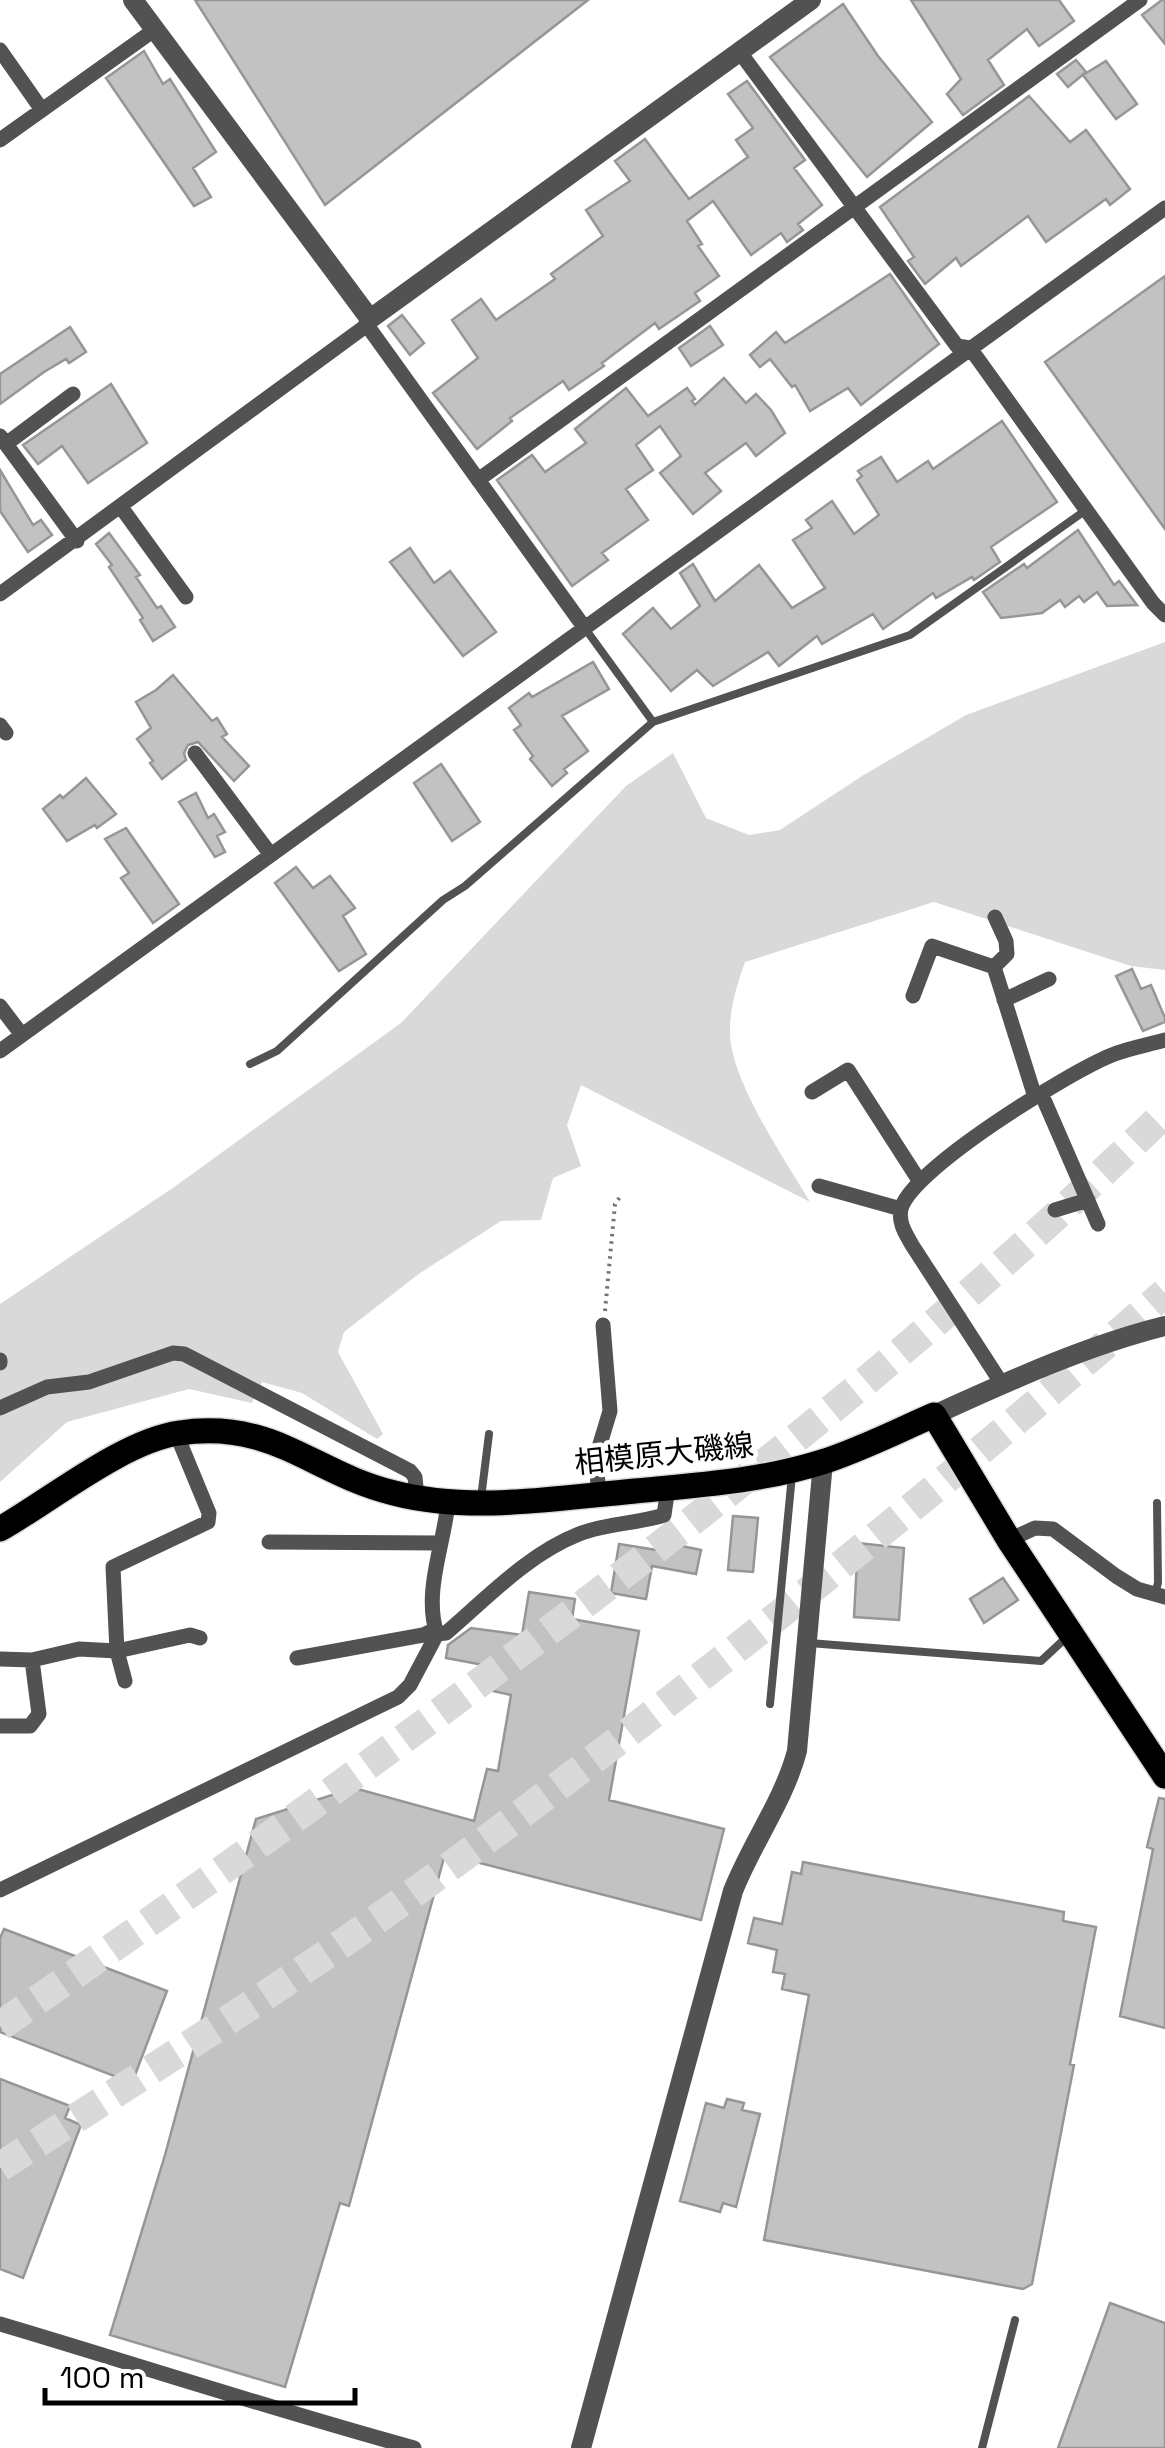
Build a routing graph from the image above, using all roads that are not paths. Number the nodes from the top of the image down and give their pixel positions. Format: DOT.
graph roads {
  1 [pos="133,0"];
  2 [pos="810,0"];
  3 [pos="1140,0"];
  4 [pos="158,31"];
  5 [pos="0,50"];
  6 [pos="739,51"];
  7 [pos="42,110"];
  8 [pos="0,140"];
  9 [pos="854,206"];
  10 [pos="1165,208"];
  11 [pos="370,320"];
  12 [pos="970,348"];
  13 [pos="72,394"];
  14 [pos="3,440"];
  15 [pos="478,480"];
  16 [pos="122,508"];
  17 [pos="1086,510"];
  18 [pos="76,541"];
  19 [pos="0,594"];
  20 [pos="186,598"];
  21 [pos="1165,616"];
  22 [pos="584,627"];
  23 [pos="653,722"];
  24 [pos="195,753"];
  25 [pos="271,855"];
  26 [pos="995,918"];
  27 [pos="994,967"];
  28 [pos="1049,980"];
  29 [pos="913,996"];
  30 [pos="1004,1000"];
  31 [pos="0,1006"];
  32 [pos="22,1035"];
  33 [pos="1164,1040"];
  34 [pos="0,1051"];
  35 [pos="1165,1058"];
  36 [pos="863,1059"];
  37 [pos="250,1064"];
  38 [pos="848,1070"];
  39 [pos="812,1092"];
  40 [pos="1038,1095"];
  41 [pos="920,1182"];
  42 [pos="819,1186"];
  43 [pos="1088,1200"];
  44 [pos="901,1209"];
  45 [pos="1055,1210"];
  46 [pos="1098,1224"];
  47 [pos="603,1325"];
  48 [pos="1165,1326"];
  49 [pos="1002,1384"];
  50 [pos="0,1408"];
  51 [pos="934,1415"];
  52 [pos="176,1433"];
  53 [pos="489,1434"];
  54 [pos="823,1462"];
  55 [pos="792,1470"];
  56 [pos="668,1488"];
  57 [pos="598,1494"];
  58 [pos="417,1497"];
  59 [pos="481,1501"];
  60 [pos="448,1502"];
  61 [pos="1157,1503"];
  62 [pos="0,1529"];
  63 [pos="1009,1540"];
  64 [pos="270,1542"];
  65 [pos="440,1543"];
  66 [pos="1160,1596"];
  67 [pos="436,1632"];
  68 [pos="1070,1634"];
  69 [pos="200,1638"];
  70 [pos="809,1643"];
  71 [pos="117,1651"];
  72 [pos="297,1658"];
  73 [pos="0,1659"];
  74 [pos="32,1660"];
  75 [pos="125,1681"];
  76 [pos="770,1704"];
  77 [pos="0,1726"];
  78 [pos="1165,1776"];
  79 [pos="0,1890"];
  80 [pos="1016,2320"];
  81 [pos="0,2324"];
  82 [pos="414,2448"];
  83 [pos="581,2448"];
  84 [pos="982,2448"];
  1 -- 4 [label="street"];
  2 -- 6 [label="street"];
  3 -- 9 [label="street"];
  4 -- 7 [label="street"];
  4 -- 11 [label="street"];
  5 -- 7 [label="street"];
  6 -- 9 [label="street"];
  6 -- 11 [label="street"];
  7 -- 8 [label="street"];
  9 -- 12 [label="street"];
  9 -- 15 [label="street"];
  10 -- 12 [label="street"];
  11 -- 15 [label="street"];
  11 -- 16 [label="street"];
  12 -- 17 [label="street"];
  12 -- 22 [label="street"];
  13 -- 14 [label="street"];
  14 -- 18 [label="street"];
  15 -- 22 [label="street"];
  16 -- 18 [label="street"];
  16 -- 20 [label="street"];
  17 -- 21 [label="street"];
  17 -- 23 [label="lane"];
  18 -- 19 [label="street"];
  22 -- 23 [label="lane"];
  22 -- 25 [label="street"];
  23 -- 37 [label="lane"];
  24 -- 25 [label="street"];
  25 -- 32 [label="street"];
  26 -- 27 [label="street"];
  27 -- 29 [label="street"];
  27 -- 30 [label="street"];
  28 -- 30 [label="street"];
  30 -- 40 [label="street"];
  31 -- 32 [label="street"];
  32 -- 34 [label="street"];
  33 -- 35 [label="street"];
  33 -- 40 [label="street"];
  36 -- 38 [label="street"];
  38 -- 39 [label="street"];
  38 -- 41 [label="street"];
  40 -- 41 [label="street"];
  40 -- 43 [label="street"];
  41 -- 44 [label="street"];
  42 -- 44 [label="street"];
  43 -- 45 [label="street"];
  43 -- 46 [label="street"];
  44 -- 49 [label="street"];
  47 -- 57 [label="street"];
  48 -- 49 [label="street"];
  49 -- 51 [label="street"];
  50 -- 58 [label="street"];
  51 -- 54 [label="main road, 相模原大磯線"];
  51 -- 63 [label="main road"];
  52 -- 58 [label="main road, 相模原大磯線"];
  52 -- 62 [label="main road, 相模原大磯線"];
  52 -- 71 [label="street"];
  53 -- 59 [label="lane"];
  54 -- 55 [label="main road, 相模原大磯線"];
  54 -- 70 [label="street"];
  55 -- 56 [label="main road, 相模原大磯線"];
  55 -- 76 [label="lane"];
  56 -- 57 [label="main road, 相模原大磯線"];
  56 -- 67 [label="street"];
  57 -- 59 [label="main road, 相模原大磯線"];
  58 -- 60 [label="main road, 相模原大磯線"];
  59 -- 60 [label="main road, 相模原大磯線"];
  60 -- 65 [label="street"];
  61 -- 66 [label="lane"];
  63 -- 66 [label="street"];
  63 -- 68 [label="main road"];
  64 -- 65 [label="street"];
  65 -- 67 [label="street"];
  67 -- 72 [label="street"];
  67 -- 79 [label="street"];
  68 -- 70 [label="lane"];
  68 -- 78 [label="main road"];
  69 -- 71 [label="street"];
  70 -- 83 [label="street"];
  71 -- 74 [label="street"];
  71 -- 75 [label="street"];
  73 -- 74 [label="street"];
  74 -- 77 [label="street"];
  80 -- 84 [label="lane"];
  81 -- 82 [label="street"];
}
